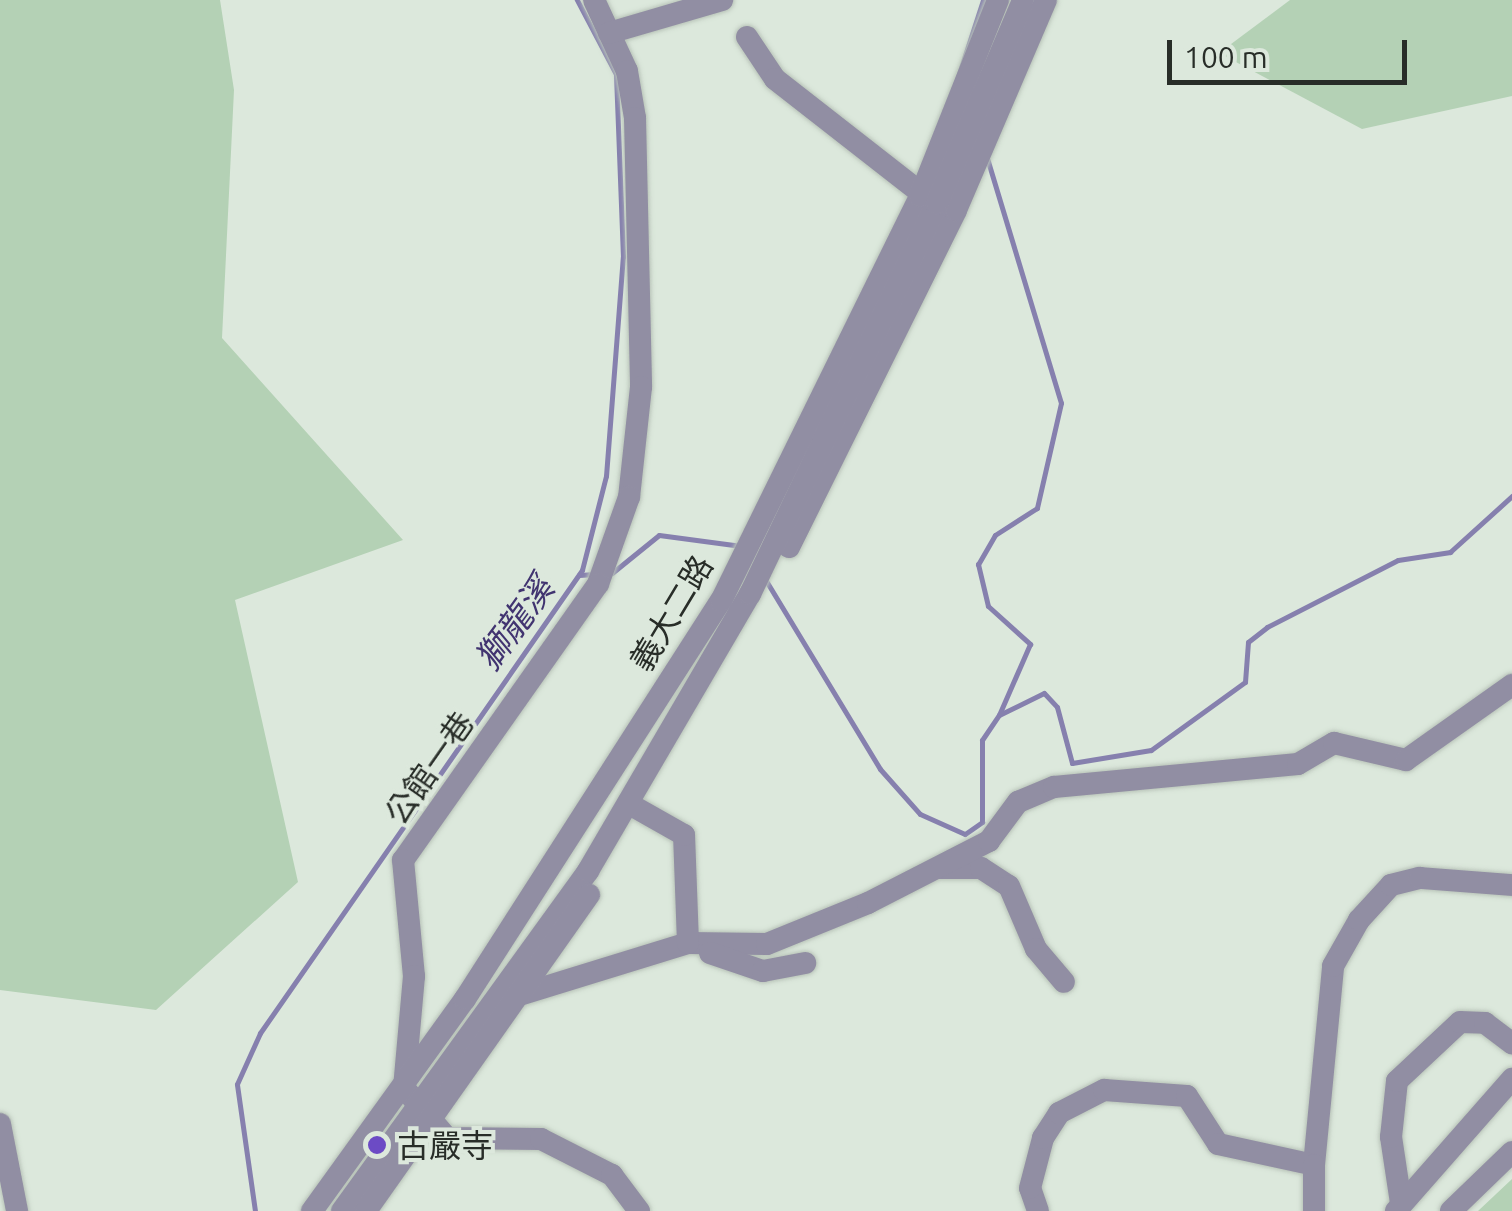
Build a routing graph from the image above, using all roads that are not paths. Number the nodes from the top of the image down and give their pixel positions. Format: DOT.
graph roads {
  1 [pos="594,0"];
  2 [pos="722,0"];
  3 [pos="998,0"];
  4 [pos="1023,0"];
  5 [pos="1046,0"];
  6 [pos="609,33"];
  7 [pos="747,37"];
  8 [pos="938,203"];
  9 [pos="1512,685"];
  10 [pos="638,808"];
  11 [pos="916,872"];
  12 [pos="1512,885"];
  13 [pos="688,943"];
  14 [pos="804,964"];
  15 [pos="1064,982"];
  16 [pos="522,994"];
  17 [pos="494,1002"];
  18 [pos="1512,1042"];
  19 [pos="1512,1079"];
  20 [pos="404,1088"];
  21 [pos="424,1119"];
  22 [pos="0,1124"];
  23 [pos="1512,1152"];
  24 [pos="1314,1165"];
  25 [pos="1398,1207"];
  26 [pos="16,1211"];
  27 [pos="312,1211"];
  28 [pos="342,1211"];
  29 [pos="366,1211"];
  30 [pos="639,1211"];
  31 [pos="1038,1211"];
  32 [pos="1314,1211"];
  33 [pos="1452,1211"];
  1 -- 6 [label="street, 公館一巷"];
  2 -- 6 [label="street"];
  3 -- 8 [label="street, 義大二路"];
  4 -- 8 [label="street, 義大二路"];
  5 -- 8 [label="street, 義大二路"];
  6 -- 20 [label="street, 公館一巷"];
  7 -- 8 [label="street"];
  8 -- 10 [label="street, 義大二路"];
  8 -- 20 [label="street, 義大二路"];
  9 -- 11 [label="street"];
  10 -- 13 [label="street"];
  10 -- 16 [label="street, 義大二路"];
  10 -- 17 [label="street, 義大二路"];
  11 -- 13 [label="street"];
  11 -- 15 [label="street"];
  12 -- 24 [label="street"];
  13 -- 14 [label="street"];
  13 -- 16 [label="street"];
  16 -- 17 [label="street"];
  16 -- 21 [label="street, 義大二路"];
  17 -- 21 [label="street, 義大二路"];
  18 -- 25 [label="street"];
  19 -- 25 [label="street"];
  20 -- 21 [label="street"];
  20 -- 27 [label="street, 義大二路"];
  21 -- 28 [label="street, 義大二路"];
  21 -- 29 [label="street, 義大二路"];
  21 -- 30 [label="street"];
  22 -- 26 [label="street"];
  23 -- 33 [label="street"];
  24 -- 31 [label="street"];
  24 -- 32 [label="street"];
}
